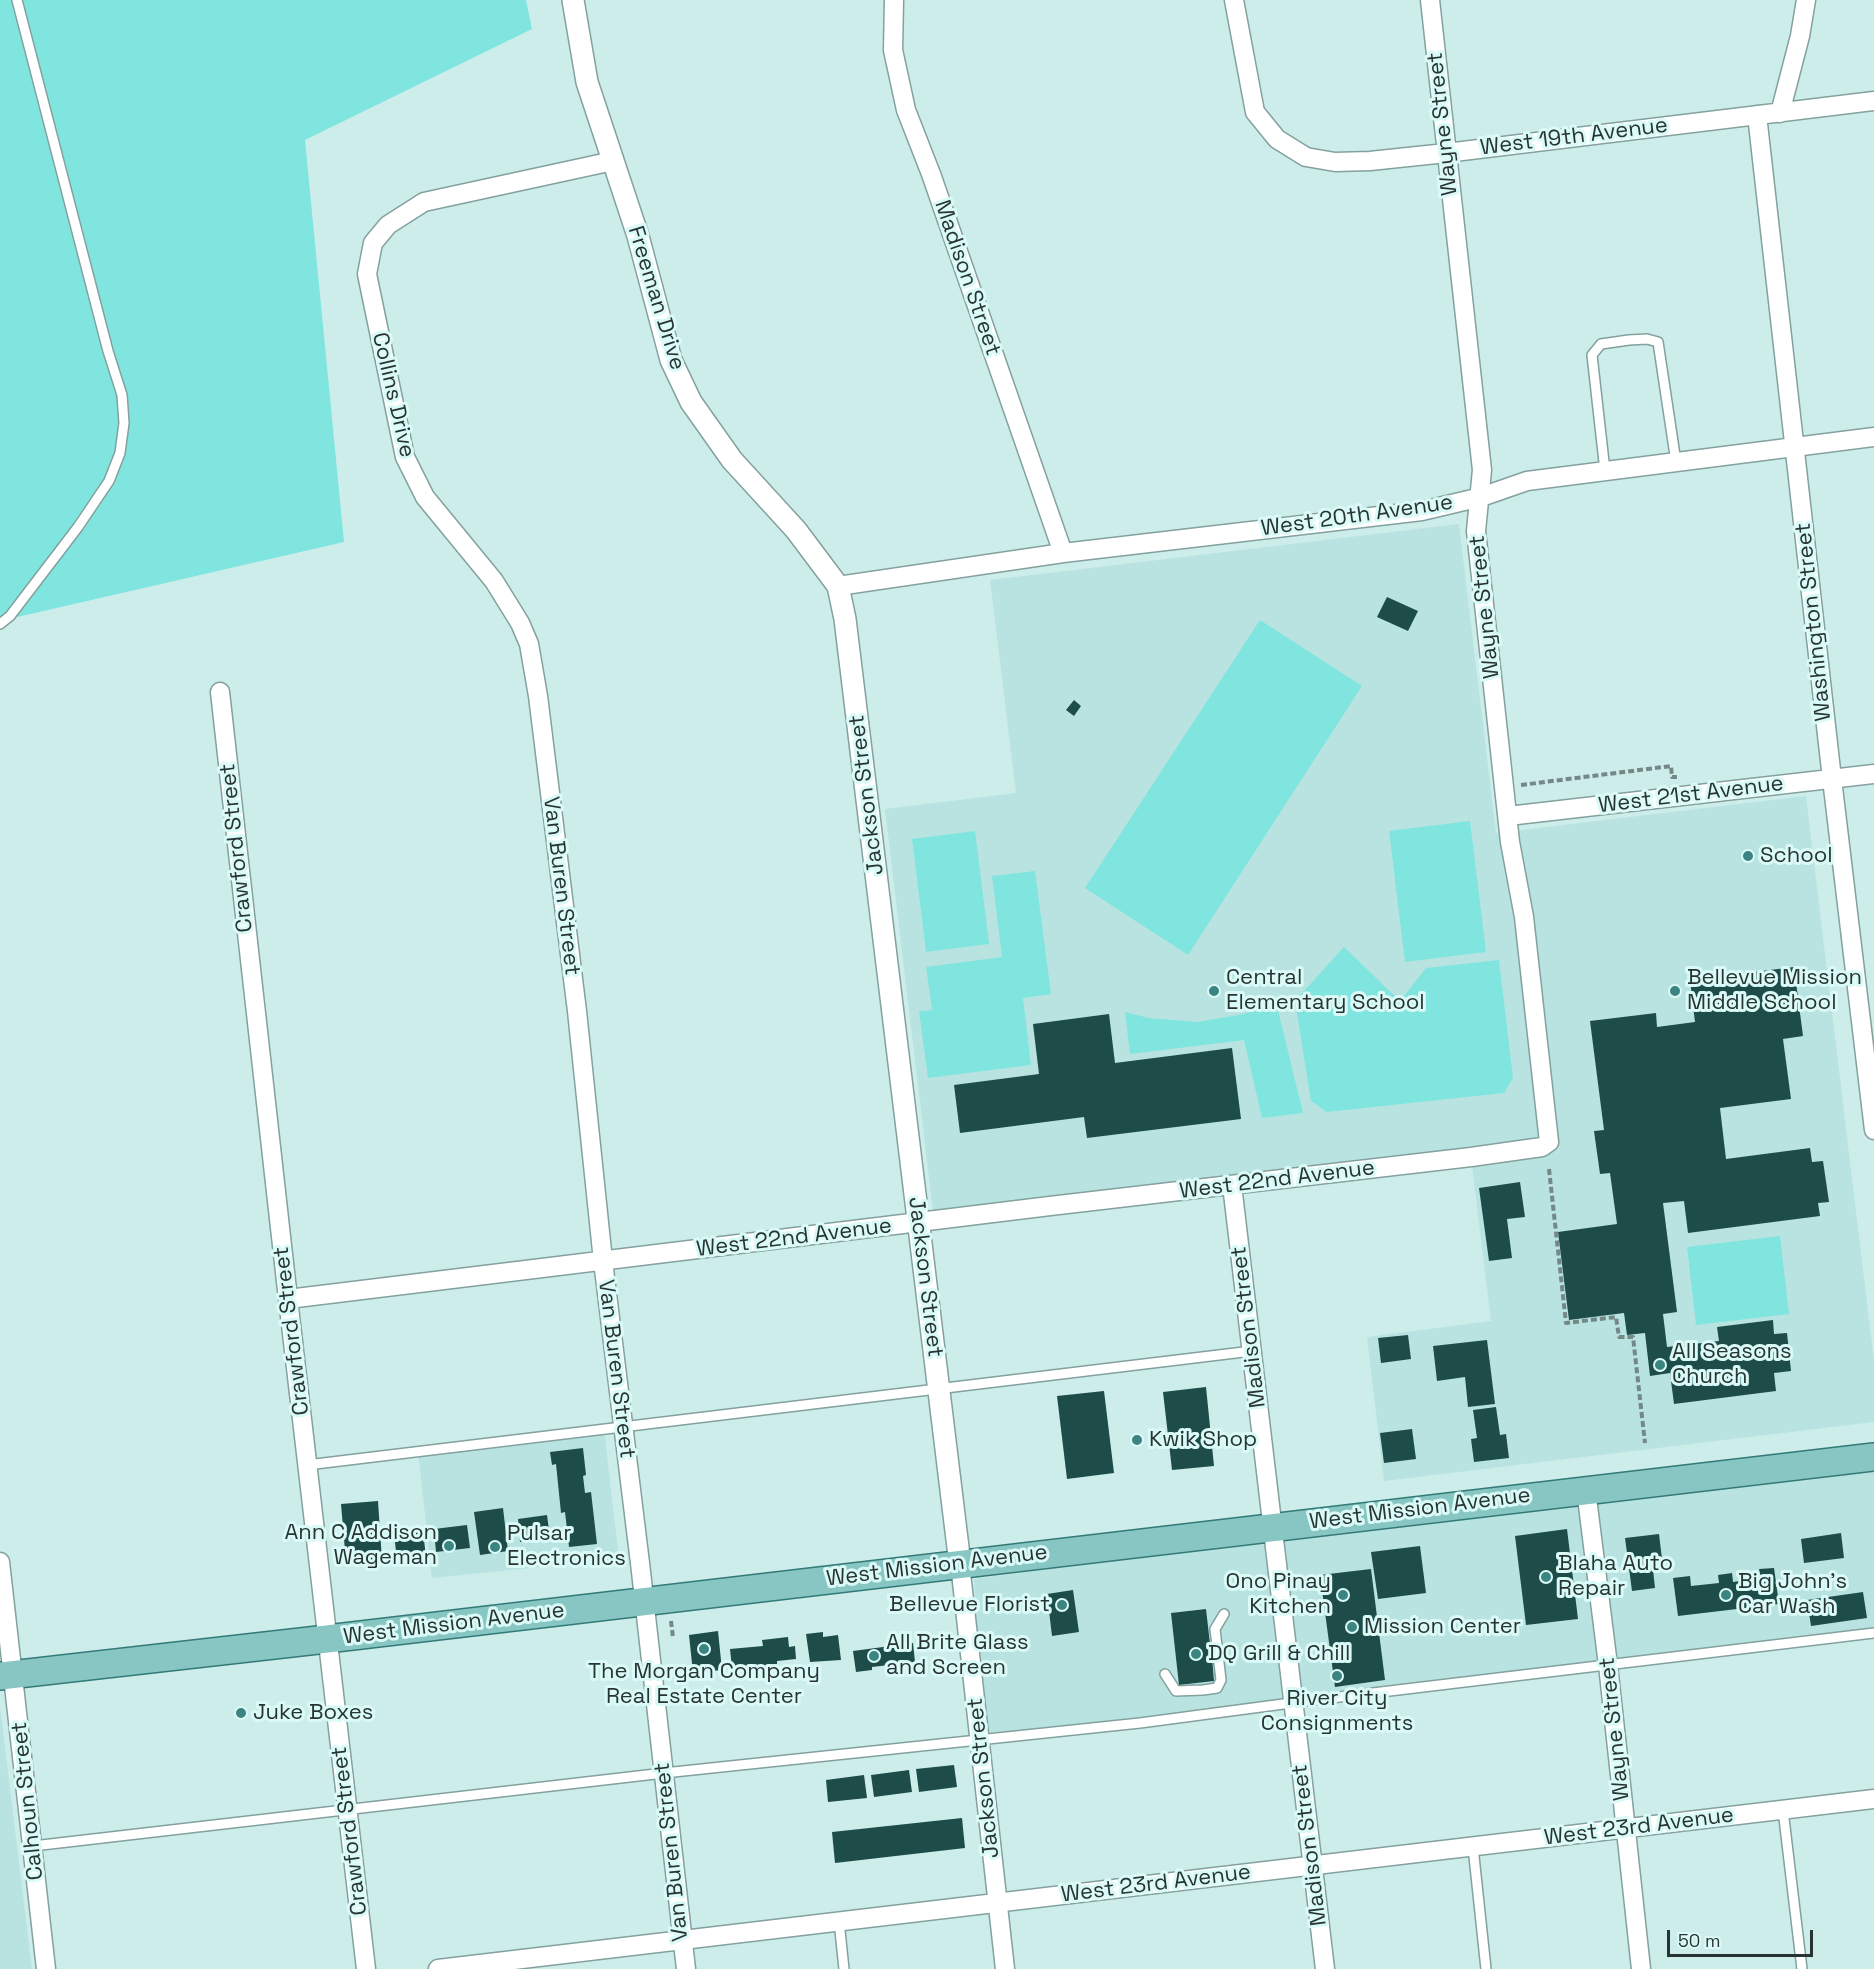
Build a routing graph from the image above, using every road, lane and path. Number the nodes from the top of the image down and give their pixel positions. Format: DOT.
graph roads {
  1 [pos="17,0"];
  2 [pos="573,0"];
  3 [pos="894,0"];
  4 [pos="1234,0"];
  5 [pos="1430,0"];
  6 [pos="1806,0"];
  7 [pos="1874,101"];
  8 [pos="1780,113"];
  9 [pos="1757,115"];
  10 [pos="1446,153"];
  11 [pos="613,160"];
  12 [pos="1874,437"];
  13 [pos="1794,448"];
  14 [pos="1676,462"];
  15 [pos="1605,471"];
  16 [pos="1481,497"];
  17 [pos="1063,553"];
  18 [pos="838,586"];
  19 [pos="0,624"];
  20 [pos="220,692"];
  21 [pos="547,769"];
  22 [pos="1874,774"];
  23 [pos="1684,776"];
  24 [pos="1832,779"];
  25 [pos="1504,788"];
  26 [pos="1508,816"];
  27 [pos="1873,1118"];
  28 [pos="1549,1142"];
  29 [pos="1549,1168"];
  30 [pos="1232,1185"];
  31 [pos="918,1223"];
  32 [pos="603,1261"];
  33 [pos="288,1299"];
  34 [pos="1252,1351"];
  35 [pos="939,1390"];
  36 [pos="624,1426"];
  37 [pos="1646,1443"];
  38 [pos="1874,1457"];
  39 [pos="307,1465"];
  40 [pos="1586,1490"];
  41 [pos="1274,1527"];
  42 [pos="0,1562"];
  43 [pos="960,1564"];
  44 [pos="644,1601"];
  45 [pos="1224,1614"];
  46 [pos="671,1620"];
  47 [pos="1874,1633"];
  48 [pos="673,1637"];
  49 [pos="327,1639"];
  50 [pos="1608,1665"];
  51 [pos="1165,1674"];
  52 [pos="7,1675"];
  53 [pos="1294,1703"];
  54 [pos="980,1739"];
  55 [pos="664,1773"];
  56 [pos="1874,1799"];
  57 [pos="348,1808"];
  58 [pos="1783,1810"];
  59 [pos="1626,1828"];
  60 [pos="33,1846"];
  61 [pos="1473,1847"];
  62 [pos="1313,1866"];
  63 [pos="998,1902"];
  64 [pos="839,1921"];
  65 [pos="682,1941"];
  66 [pos="46,1969"];
  67 [pos="366,1969"];
  68 [pos="438,1969"];
  69 [pos="686,1969"];
  70 [pos="844,1969"];
  71 [pos="1005,1969"];
  72 [pos="1325,1969"];
  73 [pos="1486,1969"];
  74 [pos="1641,1969"];
  75 [pos="1802,1969"];
  1 -- 19 [label="lane"];
  2 -- 11 [label="street, Freeman Drive"];
  3 -- 17 [label="street, Madison Street"];
  4 -- 10 [label="street, West 19th Avenue"];
  5 -- 10 [label="street, Wayne Street"];
  6 -- 8 [label="street"];
  7 -- 8 [label="street, West 19th Avenue"];
  8 -- 9 [label="street, West 19th Avenue"];
  9 -- 10 [label="street, West 19th Avenue"];
  9 -- 13 [label="street, Washington Street"];
  10 -- 16 [label="street, Wayne Street"];
  11 -- 18 [label="street, Freeman Drive"];
  11 -- 21 [label="street, Collins Drive"];
  12 -- 13 [label="street, West 20th Avenue"];
  13 -- 14 [label="street, West 20th Avenue"];
  13 -- 24 [label="street, Washington Street"];
  14 -- 15 [label="street, West 20th Avenue"];
  14 -- 15 [label="lane"];
  15 -- 16 [label="street, West 20th Avenue"];
  16 -- 17 [label="street, West 20th Avenue"];
  16 -- 25 [label="street, Wayne Street"];
  17 -- 18 [label="street, West 20th Avenue"];
  18 -- 31 [label="street, Jackson Street"];
  20 -- 33 [label="street, Crawford Street"];
  21 -- 32 [label="street, Van Buren Street"];
  22 -- 24 [label="street, West 21st Avenue"];
  23 -- 25 [label="path"];
  24 -- 26 [label="street, West 21st Avenue"];
  24 -- 27 [label="street, Washington Street"];
  25 -- 26 [label="street, Wayne Street"];
  26 -- 28 [label="street, Wayne Street"];
  28 -- 30 [label="street, West 22nd Avenue"];
  29 -- 37 [label="path"];
  30 -- 31 [label="street, West 22nd Avenue"];
  30 -- 34 [label="street, Madison Street"];
  31 -- 32 [label="street, West 22nd Avenue"];
  31 -- 35 [label="street, Jackson Street"];
  32 -- 33 [label="street, West 22nd Avenue"];
  32 -- 36 [label="street, Van Buren Street"];
  33 -- 39 [label="street, Crawford Street"];
  34 -- 35 [label="lane"];
  34 -- 41 [label="street, Madison Street"];
  35 -- 36 [label="lane"];
  35 -- 43 [label="street, Jackson Street"];
  36 -- 39 [label="lane"];
  36 -- 44 [label="street, Van Buren Street"];
  38 -- 40 [label="main road, West Mission Avenue"];
  39 -- 49 [label="street, Crawford Street"];
  40 -- 41 [label="main road, West Mission Avenue"];
  40 -- 50 [label="street, Wayne Street"];
  41 -- 43 [label="main road, West Mission Avenue"];
  41 -- 53 [label="street, Madison Street"];
  42 -- 52 [label="street, Calhoun Street"];
  43 -- 44 [label="main road, West Mission Avenue"];
  43 -- 54 [label="street, Jackson Street"];
  44 -- 49 [label="main road, West Mission Avenue"];
  44 -- 55 [label="street, Van Buren Street"];
  45 -- 51 [label="lane"];
  46 -- 48 [label="path"];
  47 -- 50 [label="lane"];
  49 -- 52 [label="main road, West Mission Avenue"];
  49 -- 57 [label="street, Crawford Street"];
  50 -- 53 [label="lane"];
  50 -- 59 [label="street, Wayne Street"];
  52 -- 60 [label="street, Calhoun Street"];
  53 -- 54 [label="lane"];
  53 -- 62 [label="street, Madison Street"];
  54 -- 55 [label="lane"];
  54 -- 63 [label="street, Jackson Street"];
  55 -- 57 [label="lane"];
  55 -- 65 [label="street, Van Buren Street"];
  56 -- 58 [label="street, West 23rd Avenue"];
  57 -- 60 [label="lane"];
  57 -- 67 [label="street, Crawford Street"];
  58 -- 59 [label="street, West 23rd Avenue"];
  58 -- 75 [label="lane"];
  59 -- 61 [label="street, West 23rd Avenue"];
  59 -- 74 [label="street, Wayne Street"];
  60 -- 66 [label="street, Calhoun Street"];
  61 -- 62 [label="street, West 23rd Avenue"];
  61 -- 73 [label="lane"];
  62 -- 63 [label="street, West 23rd Avenue"];
  62 -- 72 [label="street, Madison Street"];
  63 -- 64 [label="street, West 23rd Avenue"];
  63 -- 71 [label="street, Jackson Street"];
  64 -- 65 [label="street, West 23rd Avenue"];
  64 -- 70 [label="lane"];
  65 -- 68 [label="street, West 23rd Avenue"];
  65 -- 69 [label="street, Van Buren Street"];
}
